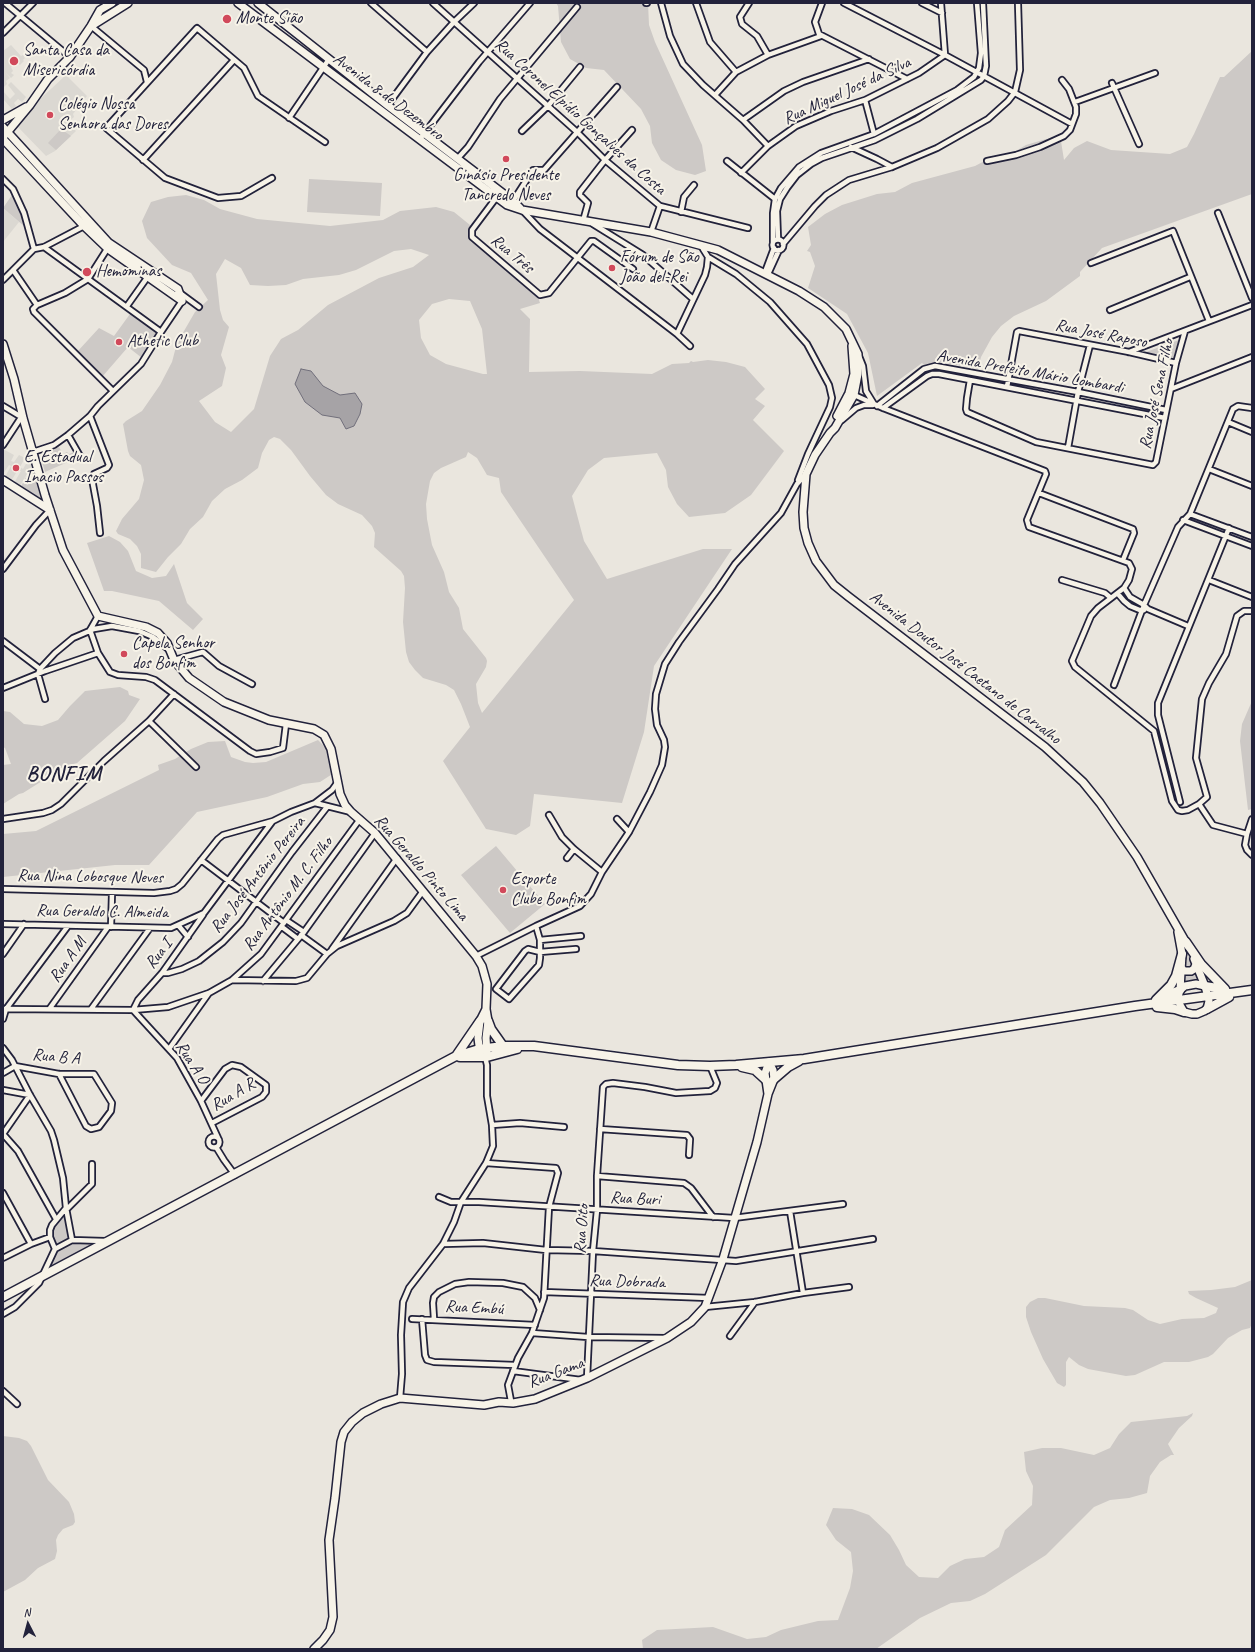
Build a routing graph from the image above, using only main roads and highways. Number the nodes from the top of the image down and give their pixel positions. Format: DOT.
graph roads {
  1 [pos="112,3"];
  2 [pos="128,3"];
  3 [pos="238,3"];
  4 [pos="258,3"];
  5 [pos="91,26"];
  6 [pos="30,106"];
  7 [pos="3,120"];
  8 [pos="4,133"];
  9 [pos="522,210"];
  10 [pos="149,274"];
  11 [pos="852,342"];
  12 [pos="3,344"];
  13 [pos="851,394"];
  14 [pos="3,480"];
  15 [pos="50,510"];
  16 [pos="1170,913"];
  17 [pos="1186,942"];
  18 [pos="1182,954"];
  19 [pos="1196,964"];
  20 [pos="1181,967"];
  21 [pos="1205,986"];
  22 [pos="1225,989"];
  23 [pos="1180,990"];
  24 [pos="1252,990"];
  25 [pos="1243,992"];
  26 [pos="1208,997"];
  27 [pos="1156,1000"];
  28 [pos="1178,1001"];
  29 [pos="1135,1006"];
  30 [pos="1207,1008"];
  31 [pos="1184,1012"];
  32 [pos="484,1021"];
  33 [pos="503,1046"];
  34 [pos="523,1046"];
  35 [pos="483,1049"];
  36 [pos="456,1056"];
  37 [pos="485,1057"];
  38 [pos="804,1058"];
  39 [pos="769,1062"];
  40 [pos="736,1065"];
  41 [pos="770,1080"];
  42 [pos="3,1297"];
  43 [pos="314,1649"];
  1 -- 5 [label="main road"];
  2 -- 5 [label="main road"];
  3 -- 9 [label="main road, Avenida 8 de Dezembro"];
  4 -- 9 [label="main road, Avenida 8 de Dezembro"];
  5 -- 6 [label="main road"];
  6 -- 7 [label="main road"];
  6 -- 8 [label="main road"];
  8 -- 10 [label="main road"];
  9 -- 11 [label="main road, Avenida Doutor José Caetano de Carvalho"];
  10 -- 10 [label="main road"];
  11 -- 13 [label="main road, Avenida Doutor José Caetano de Carvalho"];
  11 -- 13 [label="main road, Avenida Doutor José Caetano de Carvalho"];
  12 -- 15 [label="main road"];
  13 -- 16 [label="main road, Avenida Doutor José Caetano de Carvalho"];
  14 -- 15 [label="main road"];
  15 -- 32 [label="main road, Rua Geraldo Pinto Lima"];
  16 -- 17 [label="main road"];
  16 -- 18 [label="main road"];
  17 -- 19 [label="main road"];
  17 -- 22 [label="highway"];
  18 -- 20 [label="main road"];
  18 -- 27 [label="highway"];
  19 -- 20 [label="main road"];
  19 -- 21 [label="main road"];
  20 -- 23 [label="main road"];
  21 -- 22 [label="highway"];
  21 -- 23 [label="main road"];
  21 -- 26 [label="main road"];
  22 -- 25 [label="highway"];
  23 -- 27 [label="highway"];
  23 -- 28 [label="main road"];
  24 -- 25 [label="highway"];
  25 -- 26 [label="highway"];
  25 -- 30 [label="highway"];
  26 -- 28 [label="highway"];
  26 -- 30 [label="main road"];
  27 -- 29 [label="highway"];
  28 -- 29 [label="highway"];
  28 -- 31 [label="main road"];
  29 -- 31 [label="highway"];
  29 -- 38 [label="highway"];
  30 -- 31 [label="main road"];
  32 -- 33 [label="highway"];
  32 -- 35 [label="main road, Rua Geraldo Pinto Lima"];
  32 -- 36 [label="highway"];
  33 -- 34 [label="highway"];
  33 -- 35 [label="highway"];
  34 -- 37 [label="highway"];
  34 -- 40 [label="highway"];
  35 -- 36 [label="highway"];
  35 -- 37 [label="main road"];
  36 -- 37 [label="highway"];
  36 -- 42 [label="highway"];
  38 -- 39 [label="highway"];
  38 -- 41 [label="highway"];
  39 -- 40 [label="highway"];
  39 -- 41 [label="main road"];
  40 -- 41 [label="highway"];
  41 -- 43 [label="main road, Rua Gama"];
}
